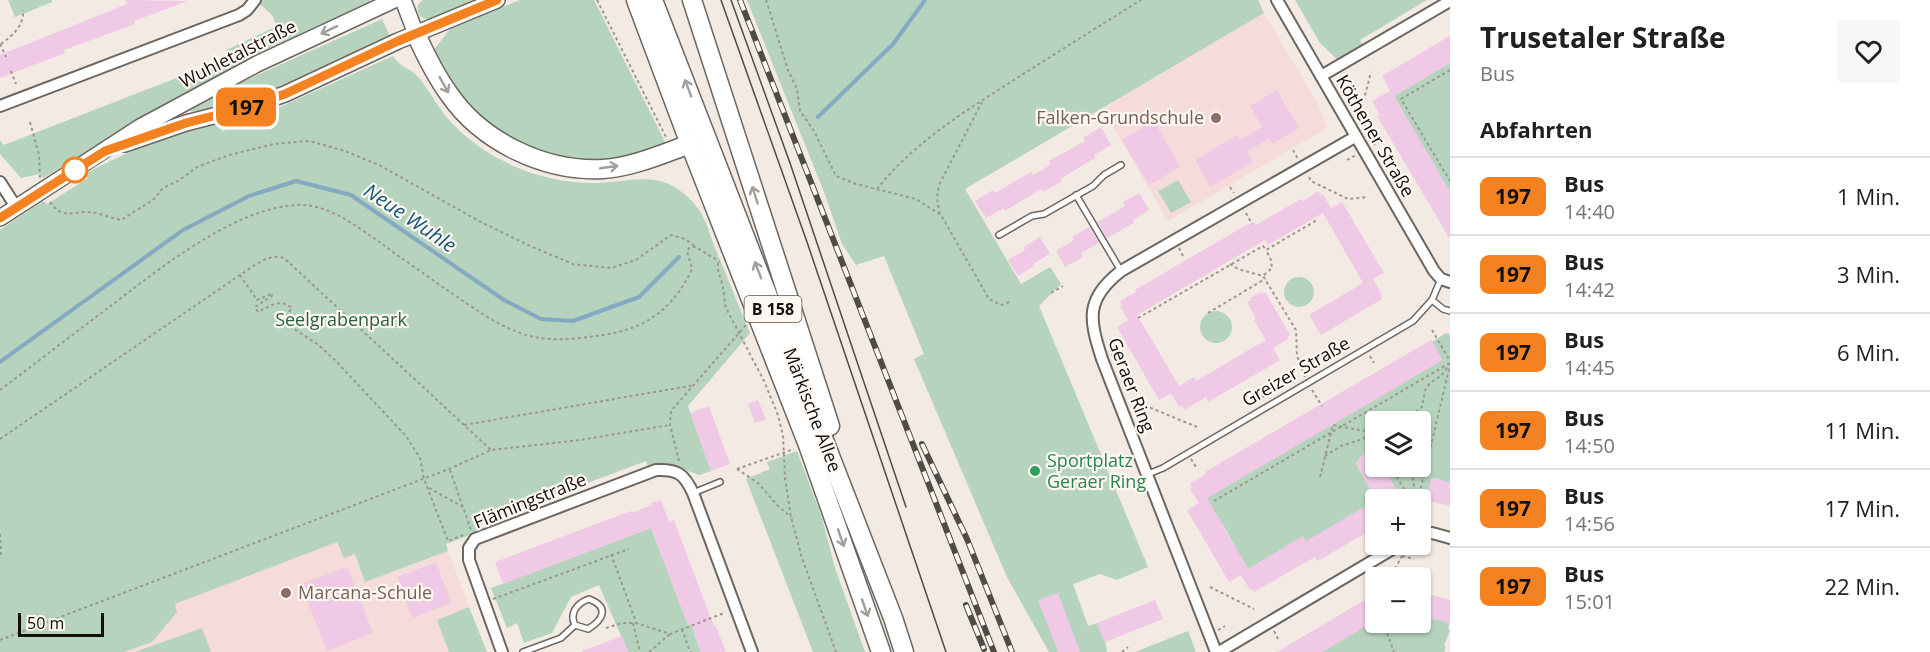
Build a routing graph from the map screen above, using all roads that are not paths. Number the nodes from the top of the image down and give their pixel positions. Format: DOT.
graph roads {
  1 [pos="255,0"];
  2 [pos="394,0"];
  3 [pos="403,0"];
  4 [pos="497,0"];
  5 [pos="636,0"];
  6 [pos="654,0"];
  7 [pos="692,0"];
  8 [pos="1278,0"];
  9 [pos="1450,1"];
  10 [pos="416,34"];
  11 [pos="1321,76"];
  12 [pos="0,106"];
  13 [pos="1355,137"];
  14 [pos="683,147"];
  15 [pos="105,151"];
  16 [pos="1121,165"];
  17 [pos="0,182"];
  18 [pos="1076,195"];
  19 [pos="16,207"];
  20 [pos="0,218"];
  21 [pos="999,235"];
  22 [pos="1121,271"];
  23 [pos="1446,281"];
  24 [pos="1432,300"];
  25 [pos="1450,311"];
  26 [pos="1148,474"];
  27 [pos="720,482"];
  28 [pos="693,493"];
  29 [pos="1431,533"];
  30 [pos="1450,538"];
  31 [pos="1382,555"];
  32 [pos="893,618"];
  33 [pos="575,626"];
  34 [pos="502,652"];
  35 [pos="523,652"];
  36 [pos="752,652"];
  37 [pos="881,652"];
  38 [pos="904,652"];
  39 [pos="1218,652"];
  1 -- 12 [label="street, Wuhletalstraße"];
  2 -- 15 [label="main road, Wuhletalstraße, one-way"];
  3 -- 10 [label="main road"];
  4 -- 10 [label="main road, Wuhletalstraße"];
  5 -- 14 [label="main road, Märkische Allee / B 158"];
  32 -- 6 [label="main road, Märkische Allee / B 158, one-way"];
  32 -- 7 [label="main road, one-way"];
  8 -- 11 [label="street, Köthener Straße"];
  9 -- 11 [label="street"];
  10 -- 14 [label="main road, one-way"];
  10 -- 15 [label="main road, Wuhletalstraße"];
  11 -- 13 [label="street, Köthener Straße"];
  13 -- 22 [label="street, Geraer Ring"];
  13 -- 23 [label="street, Köthener Straße"];
  14 -- 37 [label="main road, Märkische Allee / B 158, one-way"];
  15 -- 19 [label="main road, Wuhletalstraße"];
  16 -- 18 [label="lane"];
  17 -- 19 [label="street"];
  18 -- 21 [label="lane"];
  18 -- 22 [label="lane"];
  19 -- 20 [label="main road, Wuhletalstraße"];
  22 -- 26 [label="street, Geraer Ring"];
  23 -- 24 [label="lane, Greizer Straße"];
  24 -- 25 [label="lane"];
  24 -- 26 [label="lane, Greizer Straße"];
  26 -- 39 [label="street, Geraer Ring"];
  27 -- 28 [label="lane"];
  28 -- 34 [label="street, Flämingstraße"];
  28 -- 36 [label="street"];
  29 -- 30 [label="street"];
  31 -- 39 [label="street, Geraer Ring"];
  32 -- 38 [label="main road, Märkische Allee / B 158"];
  33 -- 33 [label="lane"];
  33 -- 35 [label="lane"];
}
